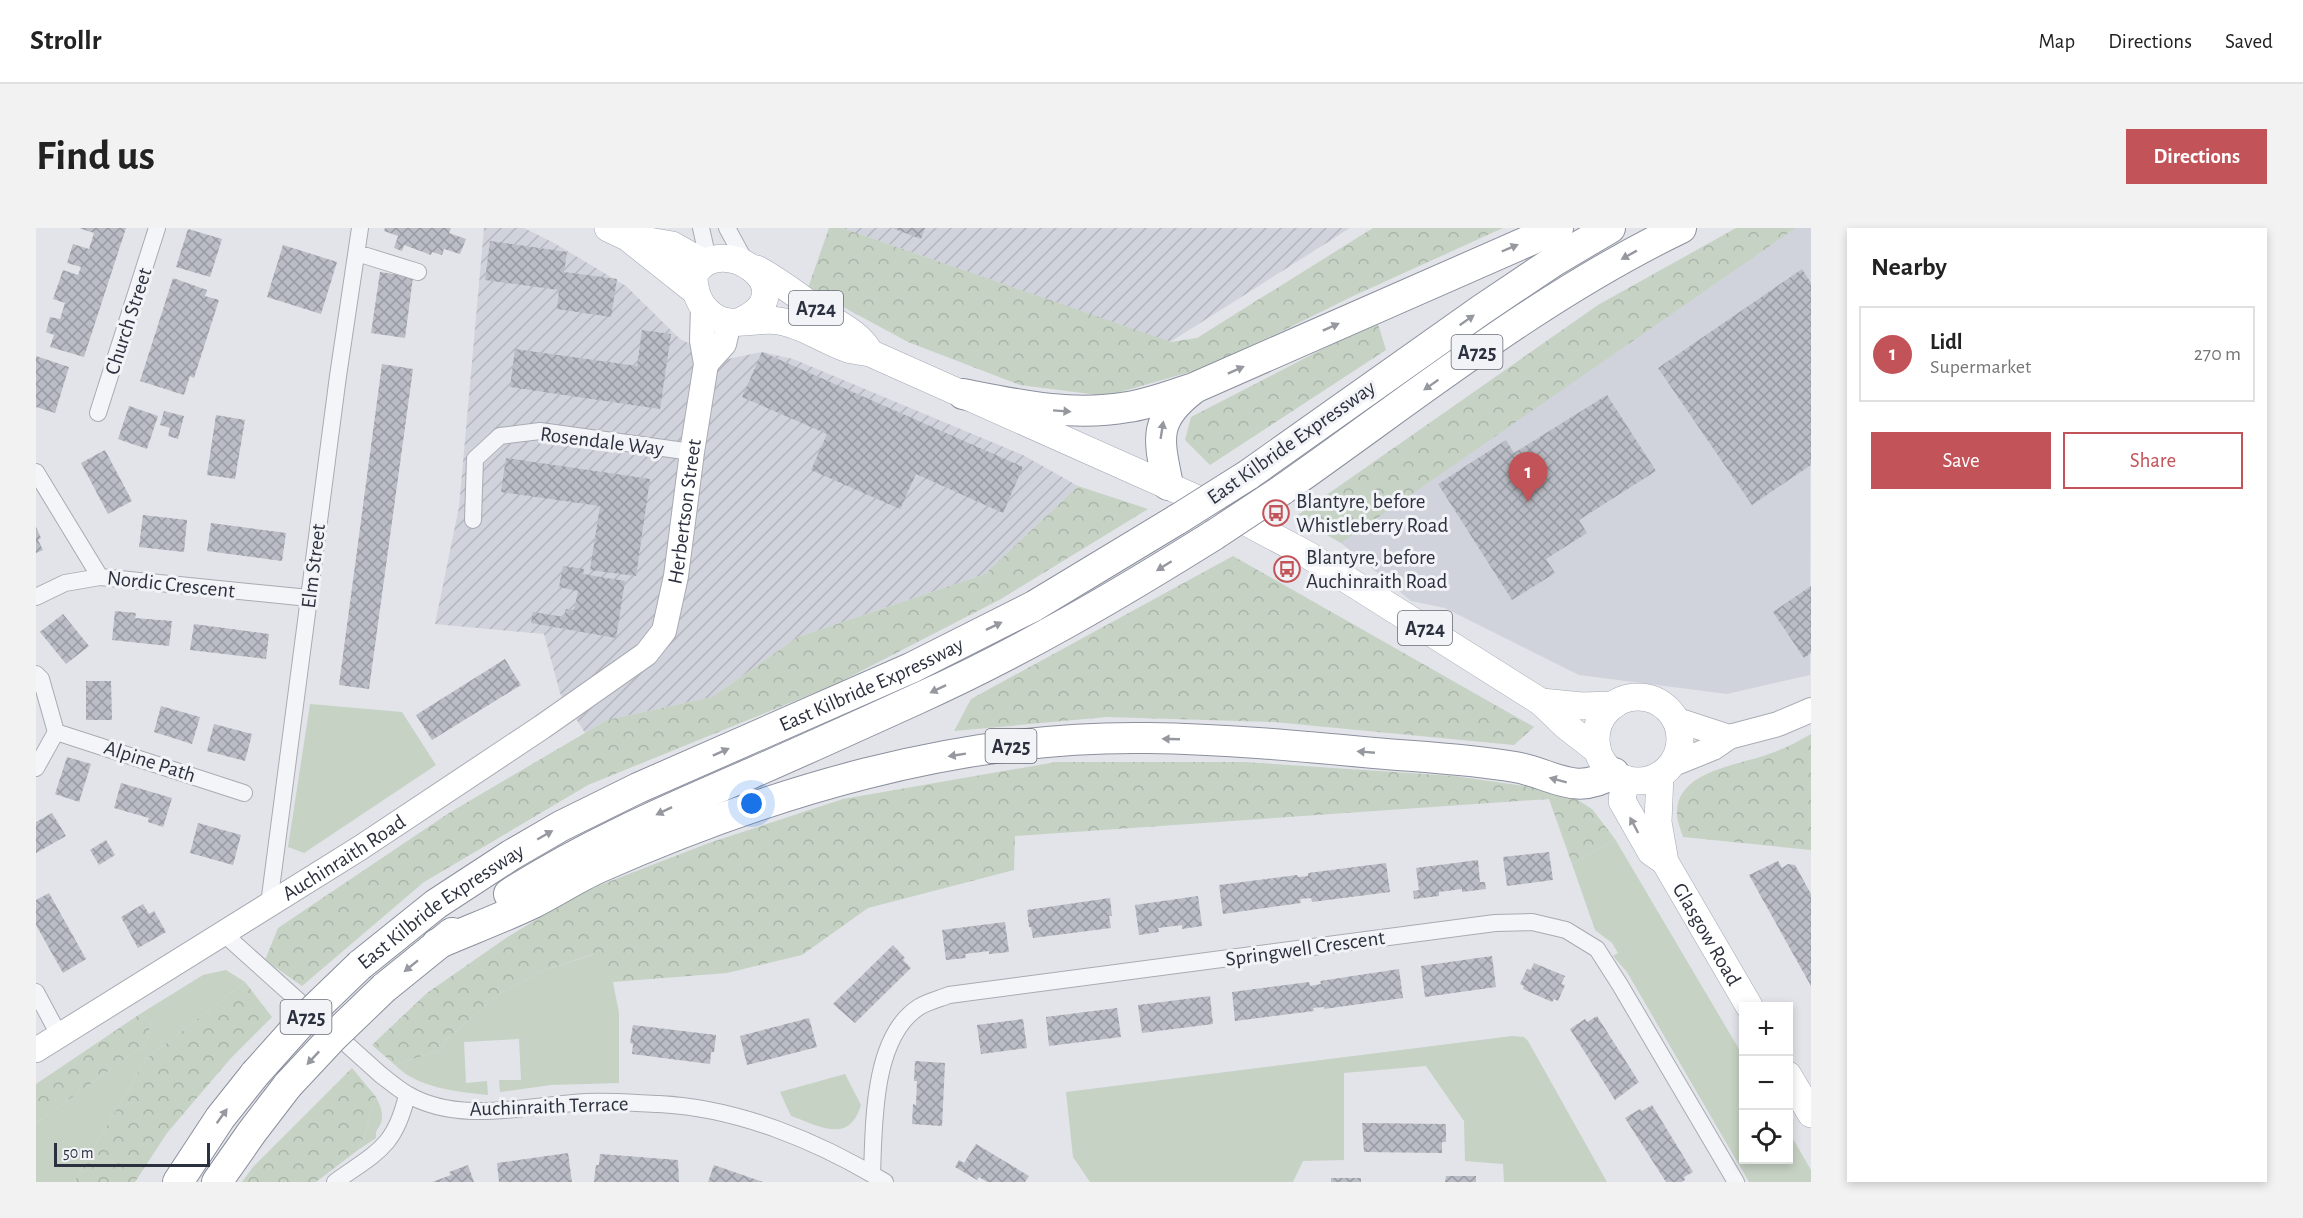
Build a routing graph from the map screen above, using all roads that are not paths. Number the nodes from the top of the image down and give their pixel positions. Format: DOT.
graph roads {
  1 [pos="157,228"];
  2 [pos="360,228"];
  3 [pos="701,228"];
  4 [pos="727,228"];
  5 [pos="1558,228"];
  6 [pos="1610,228"];
  7 [pos="1681,228"];
  8 [pos="618,233"];
  9 [pos="357,253"];
  10 [pos="705,260"];
  11 [pos="750,264"];
  12 [pos="418,272"];
  13 [pos="699,298"];
  14 [pos="734,322"];
  15 [pos="870,353"];
  16 [pos="706,364"];
  17 [pos="1194,388"];
  18 [pos="963,394"];
  19 [pos="98,413"];
  20 [pos="692,452"];
  21 [pos="36,472"];
  22 [pos="1168,485"];
  23 [pos="473,520"];
  24 [pos="100,577"];
  25 [pos="36,597"];
  26 [pos="309,598"];
  27 [pos="646,654"];
  28 [pos="36,674"];
  29 [pos="1541,702"];
  30 [pos="1614,705"];
  31 [pos="1811,710"];
  32 [pos="1674,719"];
  33 [pos="56,732"];
  34 [pos="1729,737"];
  35 [pos="1612,767"];
  36 [pos="36,768"];
  37 [pos="1665,770"];
  38 [pos="244,793"];
  39 [pos="1665,862"];
  40 [pos="269,904"];
  41 [pos="224,934"];
  42 [pos="437,944"];
  43 [pos="36,992"];
  44 [pos="1747,1002"];
  45 [pos="59,1035"];
  46 [pos="36,1050"];
  47 [pos="1793,1083"];
  48 [pos="407,1095"];
  49 [pos="1811,1114"];
  50 [pos="879,1178"];
  51 [pos="178,1182"];
  52 [pos="217,1182"];
  53 [pos="335,1182"];
  54 [pos="1736,1182"];
  1 -- 19 [label="street, Church Street"];
  2 -- 9 [label="street, Elm Street"];
  3 -- 10 [label="street"];
  4 -- 11 [label="street"];
  17 -- 5 [label="highway, one-way"];
  51 -- 6 [label="highway, East Kilbride Expressway / A725, one-way, bridge"];
  7 -- 42 [label="highway, East Kilbride Expressway / A725, one-way, bridge"];
  8 -- 10 [label="main road"];
  8 -- 13 [label="main road"];
  9 -- 12 [label="street"];
  9 -- 26 [label="street, Elm Street"];
  10 -- 11 [label="main road, A724"];
  10 -- 13 [label="main road"];
  11 -- 14 [label="main road, A724"];
  11 -- 15 [label="main road, A724"];
  13 -- 14 [label="main road"];
  13 -- 16 [label="street, Herbertson Street"];
  14 -- 15 [label="main road, A724"];
  14 -- 16 [label="street"];
  15 -- 18 [label="main road, A724"];
  16 -- 20 [label="street, Herbertson Street"];
  18 -- 17 [label="highway, one-way"];
  22 -- 17 [label="highway, one-way"];
  18 -- 22 [label="main road, A724"];
  20 -- 23 [label="street, Rosendale Way"];
  20 -- 27 [label="street, Herbertson Street"];
  21 -- 24 [label="street"];
  22 -- 29 [label="main road, A724"];
  24 -- 25 [label="street, Nordic Crescent"];
  24 -- 26 [label="street, Nordic Crescent"];
  26 -- 40 [label="street, Elm Street"];
  27 -- 40 [label="street, Auchinraith Road"];
  28 -- 33 [label="street"];
  29 -- 30 [label="main road, A724"];
  29 -- 35 [label="main road, A724"];
  30 -- 32 [label="main road, A724"];
  30 -- 35 [label="main road"];
  31 -- 34 [label="street"];
  32 -- 34 [label="street"];
  32 -- 37 [label="main road"];
  33 -- 36 [label="street"];
  33 -- 38 [label="street, Alpine Path"];
  34 -- 37 [label="street"];
  35 -- 37 [label="main road"];
  39 -- 35 [label="main road, one-way"];
  35 -- 42 [label="highway, A725, one-way"];
  37 -- 39 [label="main road"];
  39 -- 44 [label="main road, Glasgow Road"];
  40 -- 41 [label="street, Auchinraith Road"];
  41 -- 45 [label="street, Auchinraith Road"];
  41 -- 48 [label="street, Auchinraith Terrace"];
  42 -- 52 [label="highway, East Kilbride Expressway / A725, one-way, bridge"];
  43 -- 45 [label="street"];
  45 -- 46 [label="street, Auchinraith Road"];
  47 -- 49 [label="main road"];
  48 -- 50 [label="street, Auchinraith Terrace"];
  48 -- 53 [label="street"];
  50 -- 54 [label="street, Springwell Crescent"];
}
